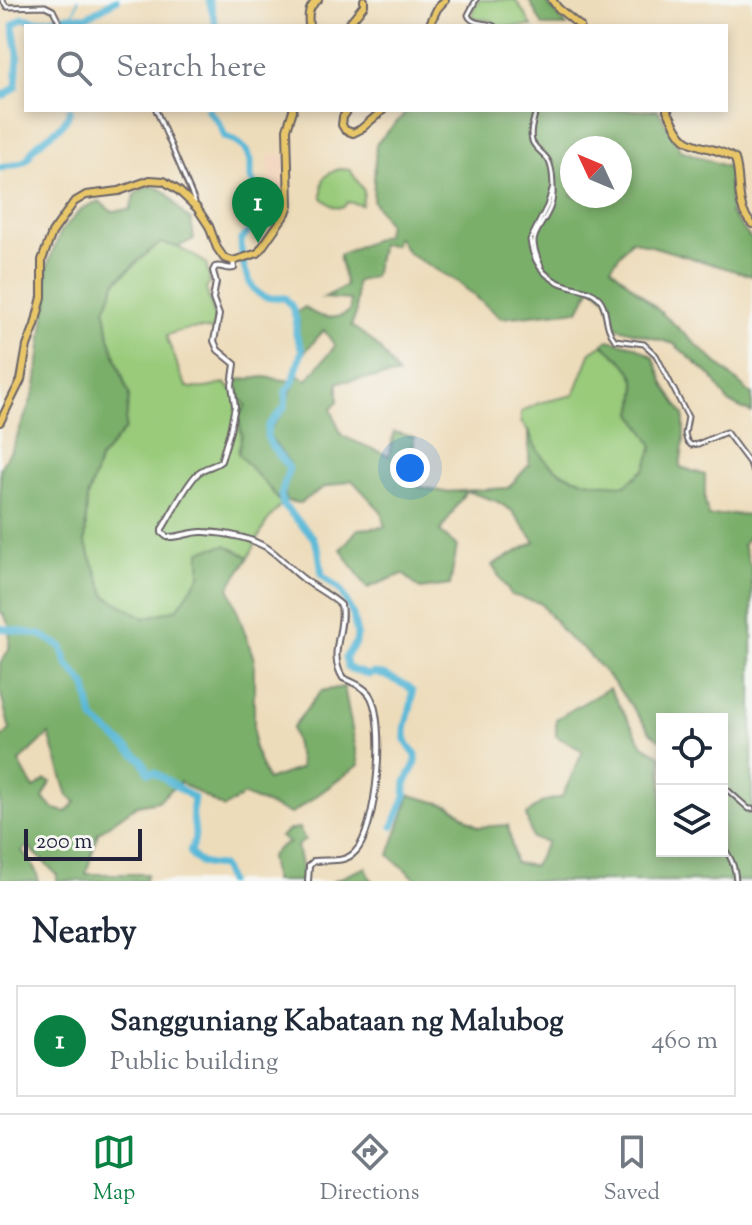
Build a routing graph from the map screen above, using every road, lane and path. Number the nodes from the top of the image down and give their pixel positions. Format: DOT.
graph roads {
  1 [pos="2,0"];
  2 [pos="318,0"];
  3 [pos="364,0"];
  4 [pos="445,0"];
  5 [pos="476,0"];
  6 [pos="552,0"];
  7 [pos="60,24"];
  8 [pos="309,24"];
  9 [pos="349,24"];
  10 [pos="430,24"];
  11 [pos="490,24"];
  12 [pos="578,24"];
  13 [pos="157,112"];
  14 [pos="292,112"];
  15 [pos="347,112"];
  16 [pos="381,112"];
  17 [pos="536,112"];
  18 [pos="668,112"];
  19 [pos="201,215"];
  20 [pos="752,224"];
  21 [pos="236,260"];
  22 [pos="0,422"];
  23 [pos="752,470"];
  24 [pos="728,790"];
  25 [pos="752,809"];
  26 [pos="728,854"];
  27 [pos="308,881"];
  28 [pos="736,881"];
  1 -- 7 [label="street"];
  2 -- 8 [label="main road"];
  3 -- 9 [label="main road"];
  4 -- 10 [label="main road"];
  5 -- 11 [label="street"];
  6 -- 12 [label="main road"];
  13 -- 19 [label="street"];
  14 -- 21 [label="main road"];
  15 -- 16 [label="main road"];
  17 -- 23 [label="street"];
  18 -- 20 [label="main road"];
  19 -- 21 [label="main road"];
  19 -- 22 [label="main road"];
  21 -- 27 [label="street"];
  24 -- 25 [label="street"];
  26 -- 28 [label="street"];
}
